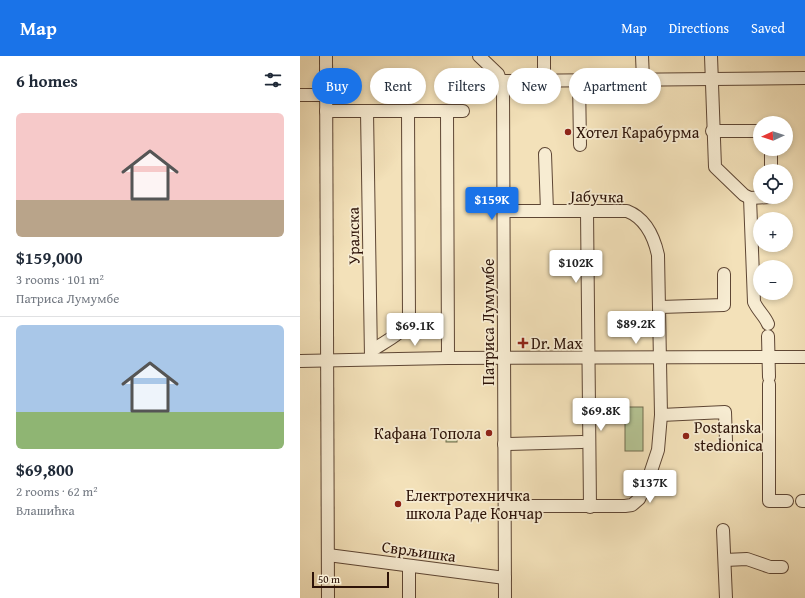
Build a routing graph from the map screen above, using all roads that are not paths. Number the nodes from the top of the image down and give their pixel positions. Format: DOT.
graph roads {
  1 [pos="326,56"];
  2 [pos="479,56"];
  3 [pos="544,56"];
  4 [pos="642,56"];
  5 [pos="711,56"];
  6 [pos="326,68"];
  7 [pos="544,68"];
  8 [pos="643,68"];
  9 [pos="711,78"];
  10 [pos="805,78"];
  11 [pos="661,79"];
  12 [pos="502,81"];
  13 [pos="507,81"];
  14 [pos="300,95"];
  15 [pos="312,95"];
  16 [pos="326,104"];
  17 [pos="579,104"];
  18 [pos="326,111"];
  19 [pos="463,111"];
  20 [pos="367,112"];
  21 [pos="408,112"];
  22 [pos="447,112"];
  23 [pos="753,131"];
  24 [pos="712,132"];
  25 [pos="580,145"];
  26 [pos="545,154"];
  27 [pos="750,198"];
  28 [pos="753,198"];
  29 [pos="504,211"];
  30 [pos="547,211"];
  31 [pos="587,211"];
  32 [pos="724,274"];
  33 [pos="660,307"];
  34 [pos="371,356"];
  35 [pos="589,357"];
  36 [pos="661,357"];
  37 [pos="768,357"];
  38 [pos="805,357"];
  39 [pos="448,358"];
  40 [pos="504,358"];
  41 [pos="300,361"];
  42 [pos="327,361"];
  43 [pos="661,415"];
  44 [pos="726,441"];
  45 [pos="582,442"];
  46 [pos="504,444"];
  47 [pos="787,501"];
  48 [pos="505,506"];
  49 [pos="590,507"];
  50 [pos="723,530"];
  51 [pos="328,554"];
  52 [pos="725,560"];
  53 [pos="409,566"];
  54 [pos="782,567"];
  55 [pos="505,578"];
  56 [pos="328,598"];
  57 [pos="409,598"];
  58 [pos="505,598"];
  59 [pos="726,598"];
  1 -- 6 [label="street, Уралска"];
  2 -- 12 [label="street"];
  3 -- 7 [label="street"];
  4 -- 8 [label="street"];
  5 -- 9 [label="street"];
  9 -- 10 [label="street"];
  9 -- 11 [label="street"];
  9 -- 24 [label="street"];
  12 -- 13 [label="street"];
  12 -- 29 [label="street, Патриса Лумумбе"];
  14 -- 15 [label="street"];
  16 -- 18 [label="street, Уралска"];
  17 -- 25 [label="street"];
  18 -- 20 [label="street"];
  18 -- 42 [label="street, Уралска"];
  19 -- 22 [label="street"];
  20 -- 21 [label="street"];
  20 -- 34 [label="street, Уралска"];
  21 -- 22 [label="street"];
  21 -- 34 [label="street"];
  22 -- 39 [label="street"];
  23 -- 24 [label="street"];
  24 -- 27 [label="street"];
  26 -- 30 [label="street"];
  27 -- 28 [label="street"];
  27 -- 37 [label="street"];
  29 -- 30 [label="street, Јабучка"];
  29 -- 40 [label="street, Патриса Лумумбе"];
  30 -- 31 [label="street, Јабучка"];
  31 -- 33 [label="street, Јабучка"];
  31 -- 35 [label="street"];
  32 -- 33 [label="street"];
  33 -- 36 [label="street, Јабучка"];
  34 -- 39 [label="street"];
  34 -- 42 [label="street"];
  35 -- 36 [label="street"];
  35 -- 40 [label="street"];
  35 -- 49 [label="street"];
  36 -- 37 [label="street"];
  36 -- 43 [label="street, Јабучка"];
  37 -- 38 [label="street"];
  37 -- 47 [label="street"];
  39 -- 40 [label="street"];
  40 -- 46 [label="street, Патриса Лумумбе"];
  41 -- 42 [label="street"];
  42 -- 51 [label="street, Уралска"];
  43 -- 44 [label="street"];
  43 -- 49 [label="street, Јабучка"];
  45 -- 46 [label="street"];
  46 -- 48 [label="street, Патриса Лумумбе"];
  48 -- 49 [label="street, Јабучка"];
  48 -- 55 [label="street, Патриса Лумумбе"];
  50 -- 52 [label="street"];
  51 -- 53 [label="street, Сврљишка"];
  51 -- 56 [label="street, Уралска"];
  52 -- 54 [label="street"];
  52 -- 59 [label="street"];
  53 -- 55 [label="street, Сврљишка"];
  53 -- 57 [label="street"];
  55 -- 58 [label="street, Патриса Лумумбе"];
}
